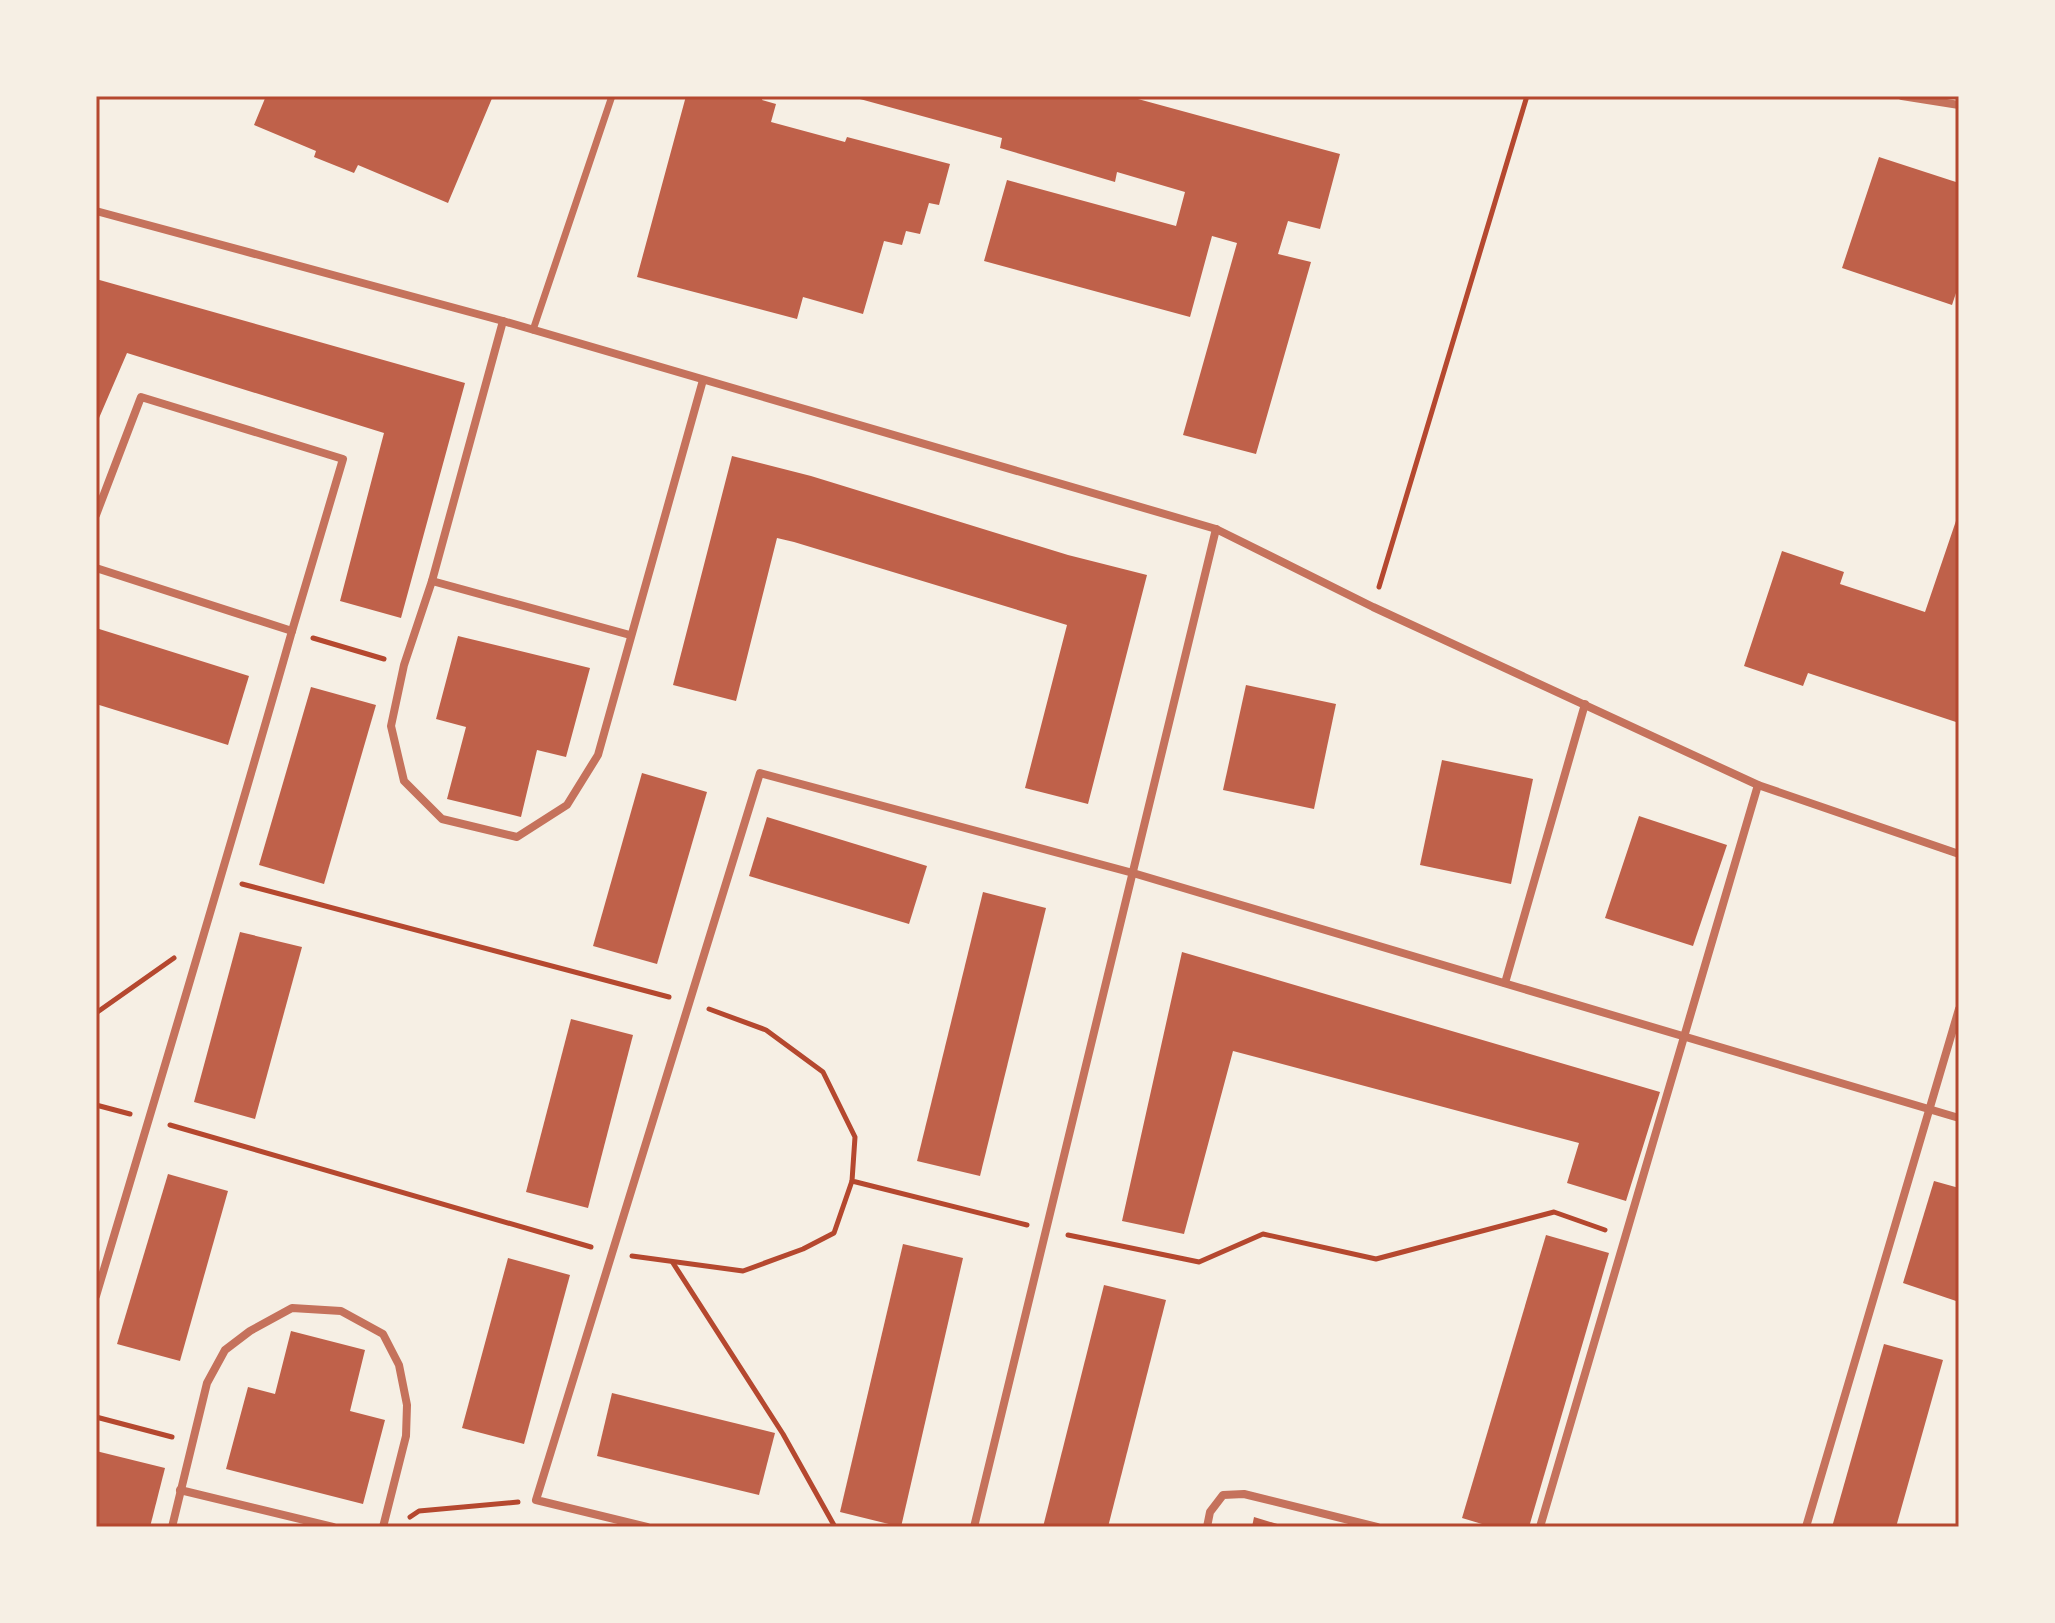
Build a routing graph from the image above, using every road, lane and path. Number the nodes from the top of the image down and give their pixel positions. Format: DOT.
graph roads {
  1 [pos="612,96"];
  2 [pos="1527,96"];
  3 [pos="1902,96"];
  4 [pos="1928,98"];
  5 [pos="1959,105"];
  6 [pos="96,211"];
  7 [pos="503,321"];
  8 [pos="533,330"];
  9 [pos="703,380"];
  10 [pos="96,515"];
  11 [pos="1216,529"];
  12 [pos="96,568"];
  13 [pos="432,581"];
  14 [pos="1373,607"];
  15 [pos="292,631"];
  16 [pos="630,635"];
  17 [pos="404,665"];
  18 [pos="1585,704"];
  19 [pos="1758,785"];
  20 [pos="1959,854"];
  21 [pos="1133,873"];
  22 [pos="201,939"];
  23 [pos="1505,983"];
  24 [pos="1959,1009"];
  25 [pos="96,1013"];
  26 [pos="1684,1036"];
  27 [pos="96,1105"];
  28 [pos="1929,1109"];
  29 [pos="1959,1118"];
  30 [pos="149,1119"];
  31 [pos="852,1181"];
  32 [pos="1046,1230"];
  33 [pos="1625,1237"];
  34 [pos="612,1253"];
  35 [pos="673,1263"];
  36 [pos="96,1296"];
  37 [pos="96,1417"];
  38 [pos="192,1442"];
  39 [pos="180,1490"];
  40 [pos="536,1500"];
  41 [pos="408,1519"];
  42 [pos="172,1527"];
  43 [pos="333,1527"];
  44 [pos="383,1527"];
  45 [pos="647,1527"];
  46 [pos="835,1527"];
  47 [pos="974,1527"];
  48 [pos="1207,1527"];
  49 [pos="1377,1527"];
  50 [pos="1540,1527"];
  51 [pos="1806,1527"];
  1 -- 8 [label="street"];
  2 -- 14 [label="path"];
  3 -- 4 [label="street"];
  4 -- 5 [label="street"];
  6 -- 7 [label="street"];
  7 -- 8 [label="street"];
  7 -- 13 [label="street"];
  8 -- 9 [label="street"];
  9 -- 11 [label="street"];
  9 -- 16 [label="street"];
  10 -- 15 [label="street"];
  11 -- 14 [label="street"];
  11 -- 21 [label="street"];
  12 -- 15 [label="street"];
  13 -- 16 [label="street"];
  13 -- 17 [label="street"];
  14 -- 18 [label="street"];
  15 -- 17 [label="path"];
  15 -- 22 [label="street"];
  16 -- 17 [label="street"];
  18 -- 19 [label="street"];
  18 -- 23 [label="street"];
  19 -- 20 [label="street"];
  19 -- 26 [label="street"];
  21 -- 23 [label="street"];
  21 -- 32 [label="street"];
  21 -- 34 [label="street"];
  22 -- 25 [label="path"];
  22 -- 30 [label="street"];
  23 -- 26 [label="street"];
  24 -- 28 [label="street"];
  26 -- 28 [label="street"];
  26 -- 33 [label="street"];
  27 -- 30 [label="path"];
  28 -- 29 [label="street"];
  28 -- 51 [label="street"];
  30 -- 34 [label="path"];
  30 -- 36 [label="street"];
  31 -- 35 [label="path"];
  32 -- 33 [label="path"];
  32 -- 47 [label="street"];
  33 -- 50 [label="street"];
  34 -- 35 [label="path"];
  34 -- 40 [label="street"];
  35 -- 46 [label="path"];
  37 -- 38 [label="path"];
  38 -- 39 [label="street"];
  38 -- 44 [label="street"];
  39 -- 42 [label="street"];
  39 -- 43 [label="street"];
  40 -- 41 [label="path"];
  40 -- 45 [label="street"];
  48 -- 49 [label="street"];
}
